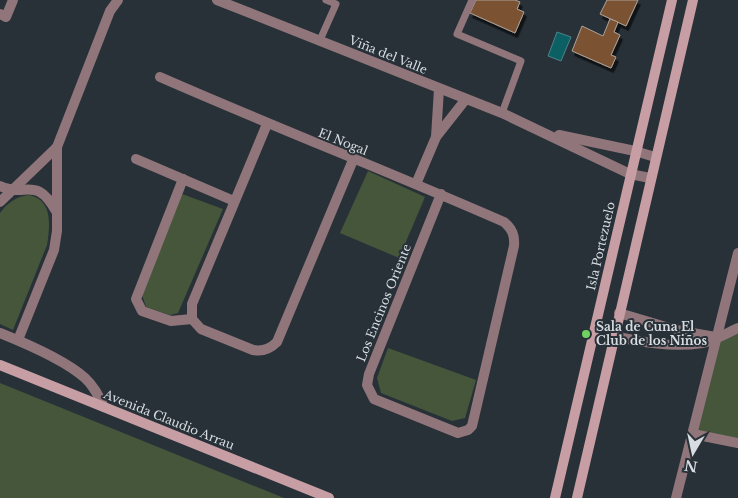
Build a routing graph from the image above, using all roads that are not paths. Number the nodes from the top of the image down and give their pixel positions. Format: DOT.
graph roads {
  1 [pos="13,0"];
  2 [pos="117,0"];
  3 [pos="218,0"];
  4 [pos="326,0"];
  5 [pos="472,0"];
  6 [pos="672,0"];
  7 [pos="693,0"];
  8 [pos="0,14"];
  9 [pos="320,40"];
  10 [pos="160,77"];
  11 [pos="440,90"];
  12 [pos="466,99"];
  13 [pos="502,113"];
  14 [pos="267,124"];
  15 [pos="548,133"];
  16 [pos="436,137"];
  17 [pos="58,146"];
  18 [pos="635,151"];
  19 [pos="655,158"];
  20 [pos="136,159"];
  21 [pos="353,160"];
  22 [pos="630,174"];
  23 [pos="650,178"];
  24 [pos="183,179"];
  25 [pos="416,184"];
  26 [pos="0,186"];
  27 [pos="11,191"];
  28 [pos="441,194"];
  29 [pos="0,202"];
  30 [pos="234,202"];
  31 [pos="56,211"];
  32 [pos="738,253"];
  33 [pos="619,313"];
  34 [pos="192,318"];
  35 [pos="738,328"];
  36 [pos="0,333"];
  37 [pos="613,336"];
  38 [pos="716,338"];
  39 [pos="18,340"];
  40 [pos="0,365"];
  41 [pos="104,407"];
  42 [pos="452,432"];
  43 [pos="693,434"];
  44 [pos="738,443"];
  45 [pos="329,498"];
  46 [pos="555,498"];
  47 [pos="577,498"];
  48 [pos="676,498"];
  1 -- 8 [label="street"];
  2 -- 17 [label="street"];
  3 -- 9 [label="street, Viña del Valle"];
  4 -- 9 [label="lane"];
  5 -- 13 [label="lane"];
  6 -- 18 [label="street, Isla Portezuelo"];
  7 -- 19 [label="street"];
  9 -- 11 [label="street, Viña del Valle"];
  10 -- 14 [label="street, El Nogal"];
  11 -- 12 [label="street, Viña del Valle"];
  11 -- 16 [label="street"];
  12 -- 13 [label="street, Viña del Valle"];
  12 -- 16 [label="street"];
  13 -- 15 [label="street, Viña del Valle"];
  14 -- 21 [label="street, El Nogal"];
  14 -- 30 [label="street"];
  15 -- 18 [label="street, Viña del Valle"];
  15 -- 22 [label="street, Viña del Valle"];
  16 -- 25 [label="street"];
  17 -- 27 [label="street"];
  17 -- 31 [label="street"];
  18 -- 19 [label="street, Viña del Valle"];
  18 -- 22 [label="street, Isla Portezuelo"];
  19 -- 23 [label="street"];
  20 -- 24 [label="street"];
  21 -- 25 [label="street, El Nogal"];
  21 -- 34 [label="street"];
  22 -- 23 [label="street, Viña del Valle"];
  22 -- 46 [label="street, Isla Portezuelo"];
  23 -- 33 [label="street"];
  24 -- 30 [label="street"];
  24 -- 34 [label="street"];
  25 -- 28 [label="street, El Nogal"];
  26 -- 27 [label="street"];
  27 -- 29 [label="street"];
  27 -- 31 [label="street"];
  28 -- 42 [label="street, El Nogal"];
  28 -- 42 [label="street, Los Encinos Oriente"];
  30 -- 34 [label="street"];
  31 -- 39 [label="street"];
  32 -- 38 [label="street"];
  33 -- 37 [label="street"];
  33 -- 38 [label="street"];
  35 -- 38 [label="street"];
  36 -- 39 [label="street"];
  37 -- 38 [label="street"];
  37 -- 47 [label="street"];
  38 -- 43 [label="street"];
  39 -- 41 [label="street"];
  40 -- 41 [label="street, Avenida Claudio Arrau"];
  41 -- 45 [label="street, Avenida Claudio Arrau"];
  43 -- 44 [label="street"];
  43 -- 48 [label="street"];
}
